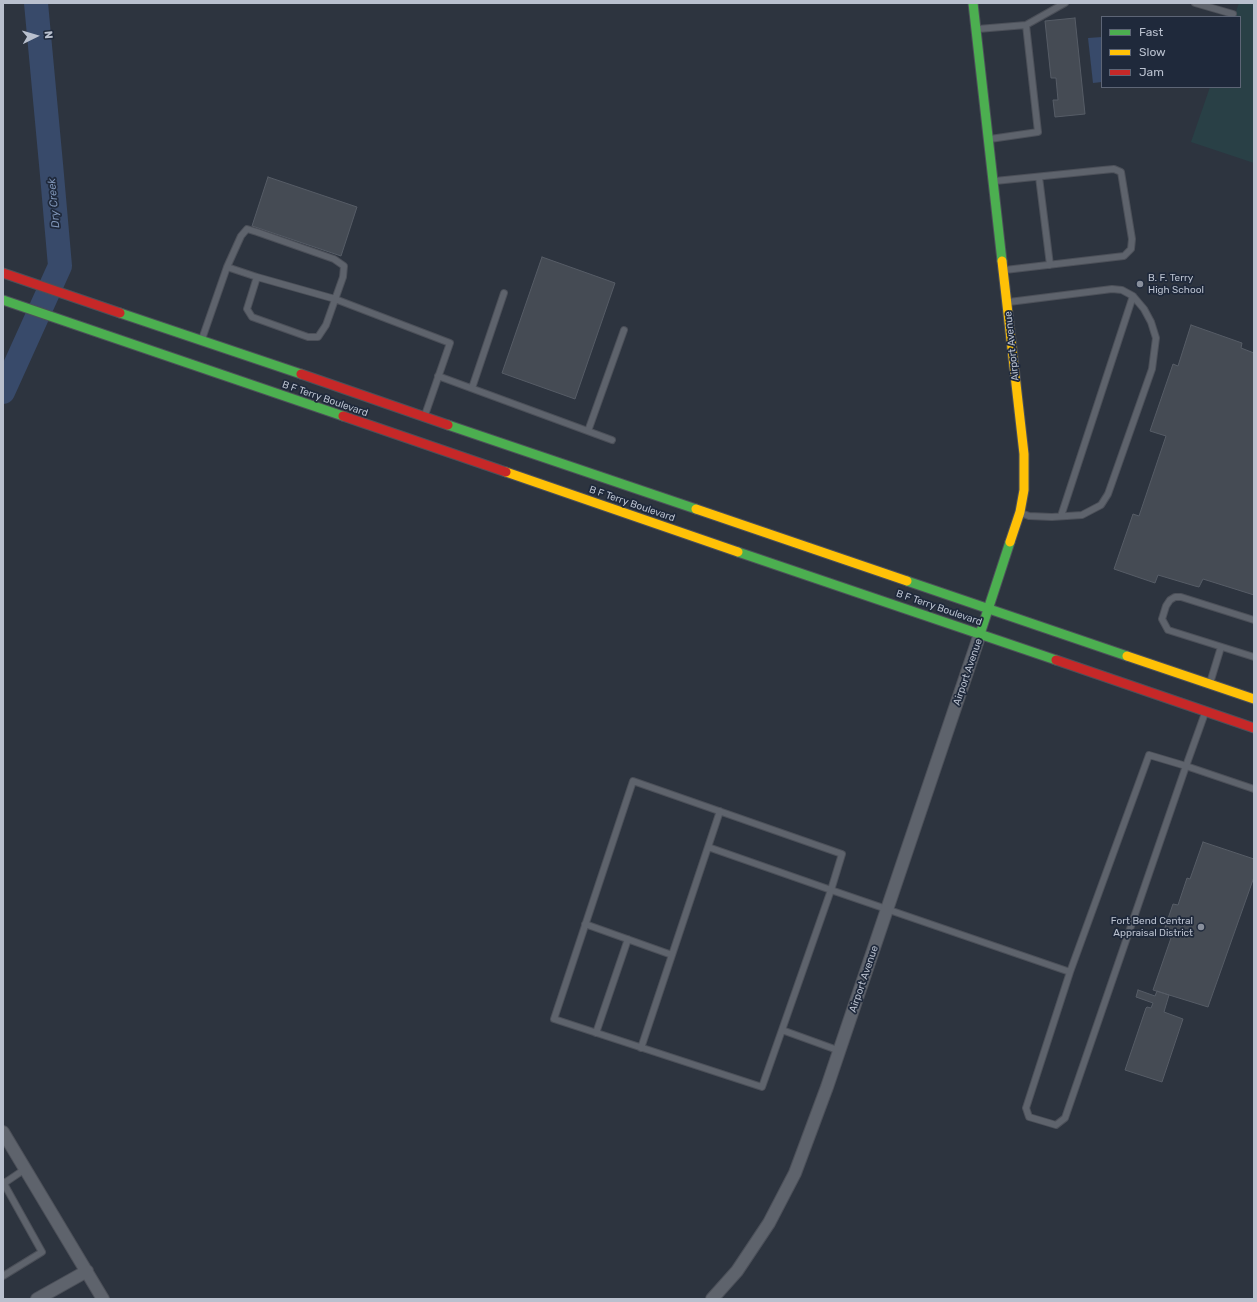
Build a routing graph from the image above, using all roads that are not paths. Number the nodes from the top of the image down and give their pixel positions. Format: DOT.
graph roads {
  1 [pos="973,3"];
  2 [pos="1065,3"];
  3 [pos="1195,3"];
  4 [pos="1233,14"];
  5 [pos="1026,25"];
  6 [pos="976,29"];
  7 [pos="988,139"];
  8 [pos="1038,177"];
  9 [pos="993,181"];
  10 [pos="1050,265"];
  11 [pos="227,266"];
  12 [pos="1003,270"];
  13 [pos="3,273"];
  14 [pos="257,277"];
  15 [pos="504,293"];
  16 [pos="1133,296"];
  17 [pos="335,299"];
  18 [pos="3,300"];
  19 [pos="1007,302"];
  20 [pos="624,330"];
  21 [pos="201,340"];
  22 [pos="438,376"];
  23 [pos="472,388"];
  24 [pos="424,416"];
  25 [pos="588,431"];
  26 [pos="612,440"];
  27 [pos="1020,512"];
  28 [pos="1061,516"];
  29 [pos="989,608"];
  30 [pos="1254,620"];
  31 [pos="980,634"];
  32 [pos="1221,647"];
  33 [pos="1254,657"];
  34 [pos="1210,684"];
  35 [pos="1254,700"];
  36 [pos="1206,711"];
  37 [pos="1254,728"];
  38 [pos="1186,766"];
  39 [pos="1254,789"];
  40 [pos="720,811"];
  41 [pos="708,847"];
  42 [pos="831,890"];
  43 [pos="888,908"];
  44 [pos="585,924"];
  45 [pos="628,939"];
  46 [pos="672,955"];
  47 [pos="1070,972"];
  48 [pos="782,1030"];
  49 [pos="596,1033"];
  50 [pos="641,1048"];
  51 [pos="840,1051"];
  52 [pos="3,1132"];
  53 [pos="25,1169"];
  54 [pos="3,1183"];
  55 [pos="87,1271"];
  56 [pos="3,1276"];
  57 [pos="37,1299"];
  58 [pos="103,1299"];
  59 [pos="712,1299"];
  1 -- 6 [label="main road, Airport Avenue"];
  2 -- 5 [label="lane"];
  3 -- 4 [label="lane"];
  5 -- 6 [label="lane"];
  5 -- 7 [label="lane"];
  6 -- 7 [label="main road, Airport Avenue"];
  7 -- 9 [label="main road, Airport Avenue"];
  8 -- 9 [label="lane"];
  8 -- 10 [label="lane"];
  8 -- 10 [label="lane"];
  9 -- 12 [label="main road, Airport Avenue"];
  10 -- 12 [label="lane"];
  11 -- 14 [label="lane"];
  11 -- 17 [label="lane"];
  11 -- 21 [label="lane"];
  12 -- 19 [label="main road, Airport Avenue"];
  13 -- 21 [label="main road, B F Terry Boulevard"];
  14 -- 17 [label="lane"];
  14 -- 17 [label="lane"];
  15 -- 23 [label="lane"];
  16 -- 19 [label="lane"];
  16 -- 28 [label="lane"];
  16 -- 28 [label="lane"];
  17 -- 22 [label="lane"];
  18 -- 31 [label="main road, B F Terry Boulevard"];
  19 -- 27 [label="main road, Airport Avenue"];
  20 -- 25 [label="lane"];
  21 -- 24 [label="main road, B F Terry Boulevard"];
  22 -- 23 [label="lane"];
  22 -- 24 [label="lane"];
  23 -- 25 [label="lane"];
  24 -- 29 [label="main road, B F Terry Boulevard"];
  25 -- 26 [label="lane"];
  27 -- 28 [label="lane"];
  27 -- 29 [label="main road, Airport Avenue"];
  29 -- 31 [label="main road, Airport Avenue"];
  29 -- 34 [label="main road, B F Terry Boulevard"];
  30 -- 32 [label="lane"];
  31 -- 36 [label="main road, B F Terry Boulevard"];
  31 -- 43 [label="street, Airport Avenue"];
  32 -- 33 [label="lane"];
  32 -- 34 [label="lane"];
  34 -- 35 [label="main road, B F Terry Boulevard"];
  36 -- 37 [label="main road, B F Terry Boulevard"];
  36 -- 38 [label="lane"];
  38 -- 39 [label="lane"];
  38 -- 47 [label="lane"];
  38 -- 47 [label="lane"];
  40 -- 41 [label="lane"];
  40 -- 42 [label="lane"];
  40 -- 44 [label="lane"];
  41 -- 42 [label="lane"];
  41 -- 46 [label="lane"];
  42 -- 43 [label="lane"];
  42 -- 48 [label="lane"];
  43 -- 47 [label="lane"];
  43 -- 51 [label="street, Airport Avenue"];
  44 -- 45 [label="lane"];
  44 -- 49 [label="lane"];
  45 -- 46 [label="lane"];
  45 -- 49 [label="lane"];
  46 -- 50 [label="lane"];
  48 -- 50 [label="lane"];
  48 -- 51 [label="lane"];
  49 -- 50 [label="lane"];
  51 -- 59 [label="street, Airport Avenue"];
  52 -- 53 [label="street"];
  53 -- 54 [label="lane"];
  53 -- 55 [label="street"];
  54 -- 56 [label="lane"];
  55 -- 57 [label="street"];
  55 -- 58 [label="street"];
}
